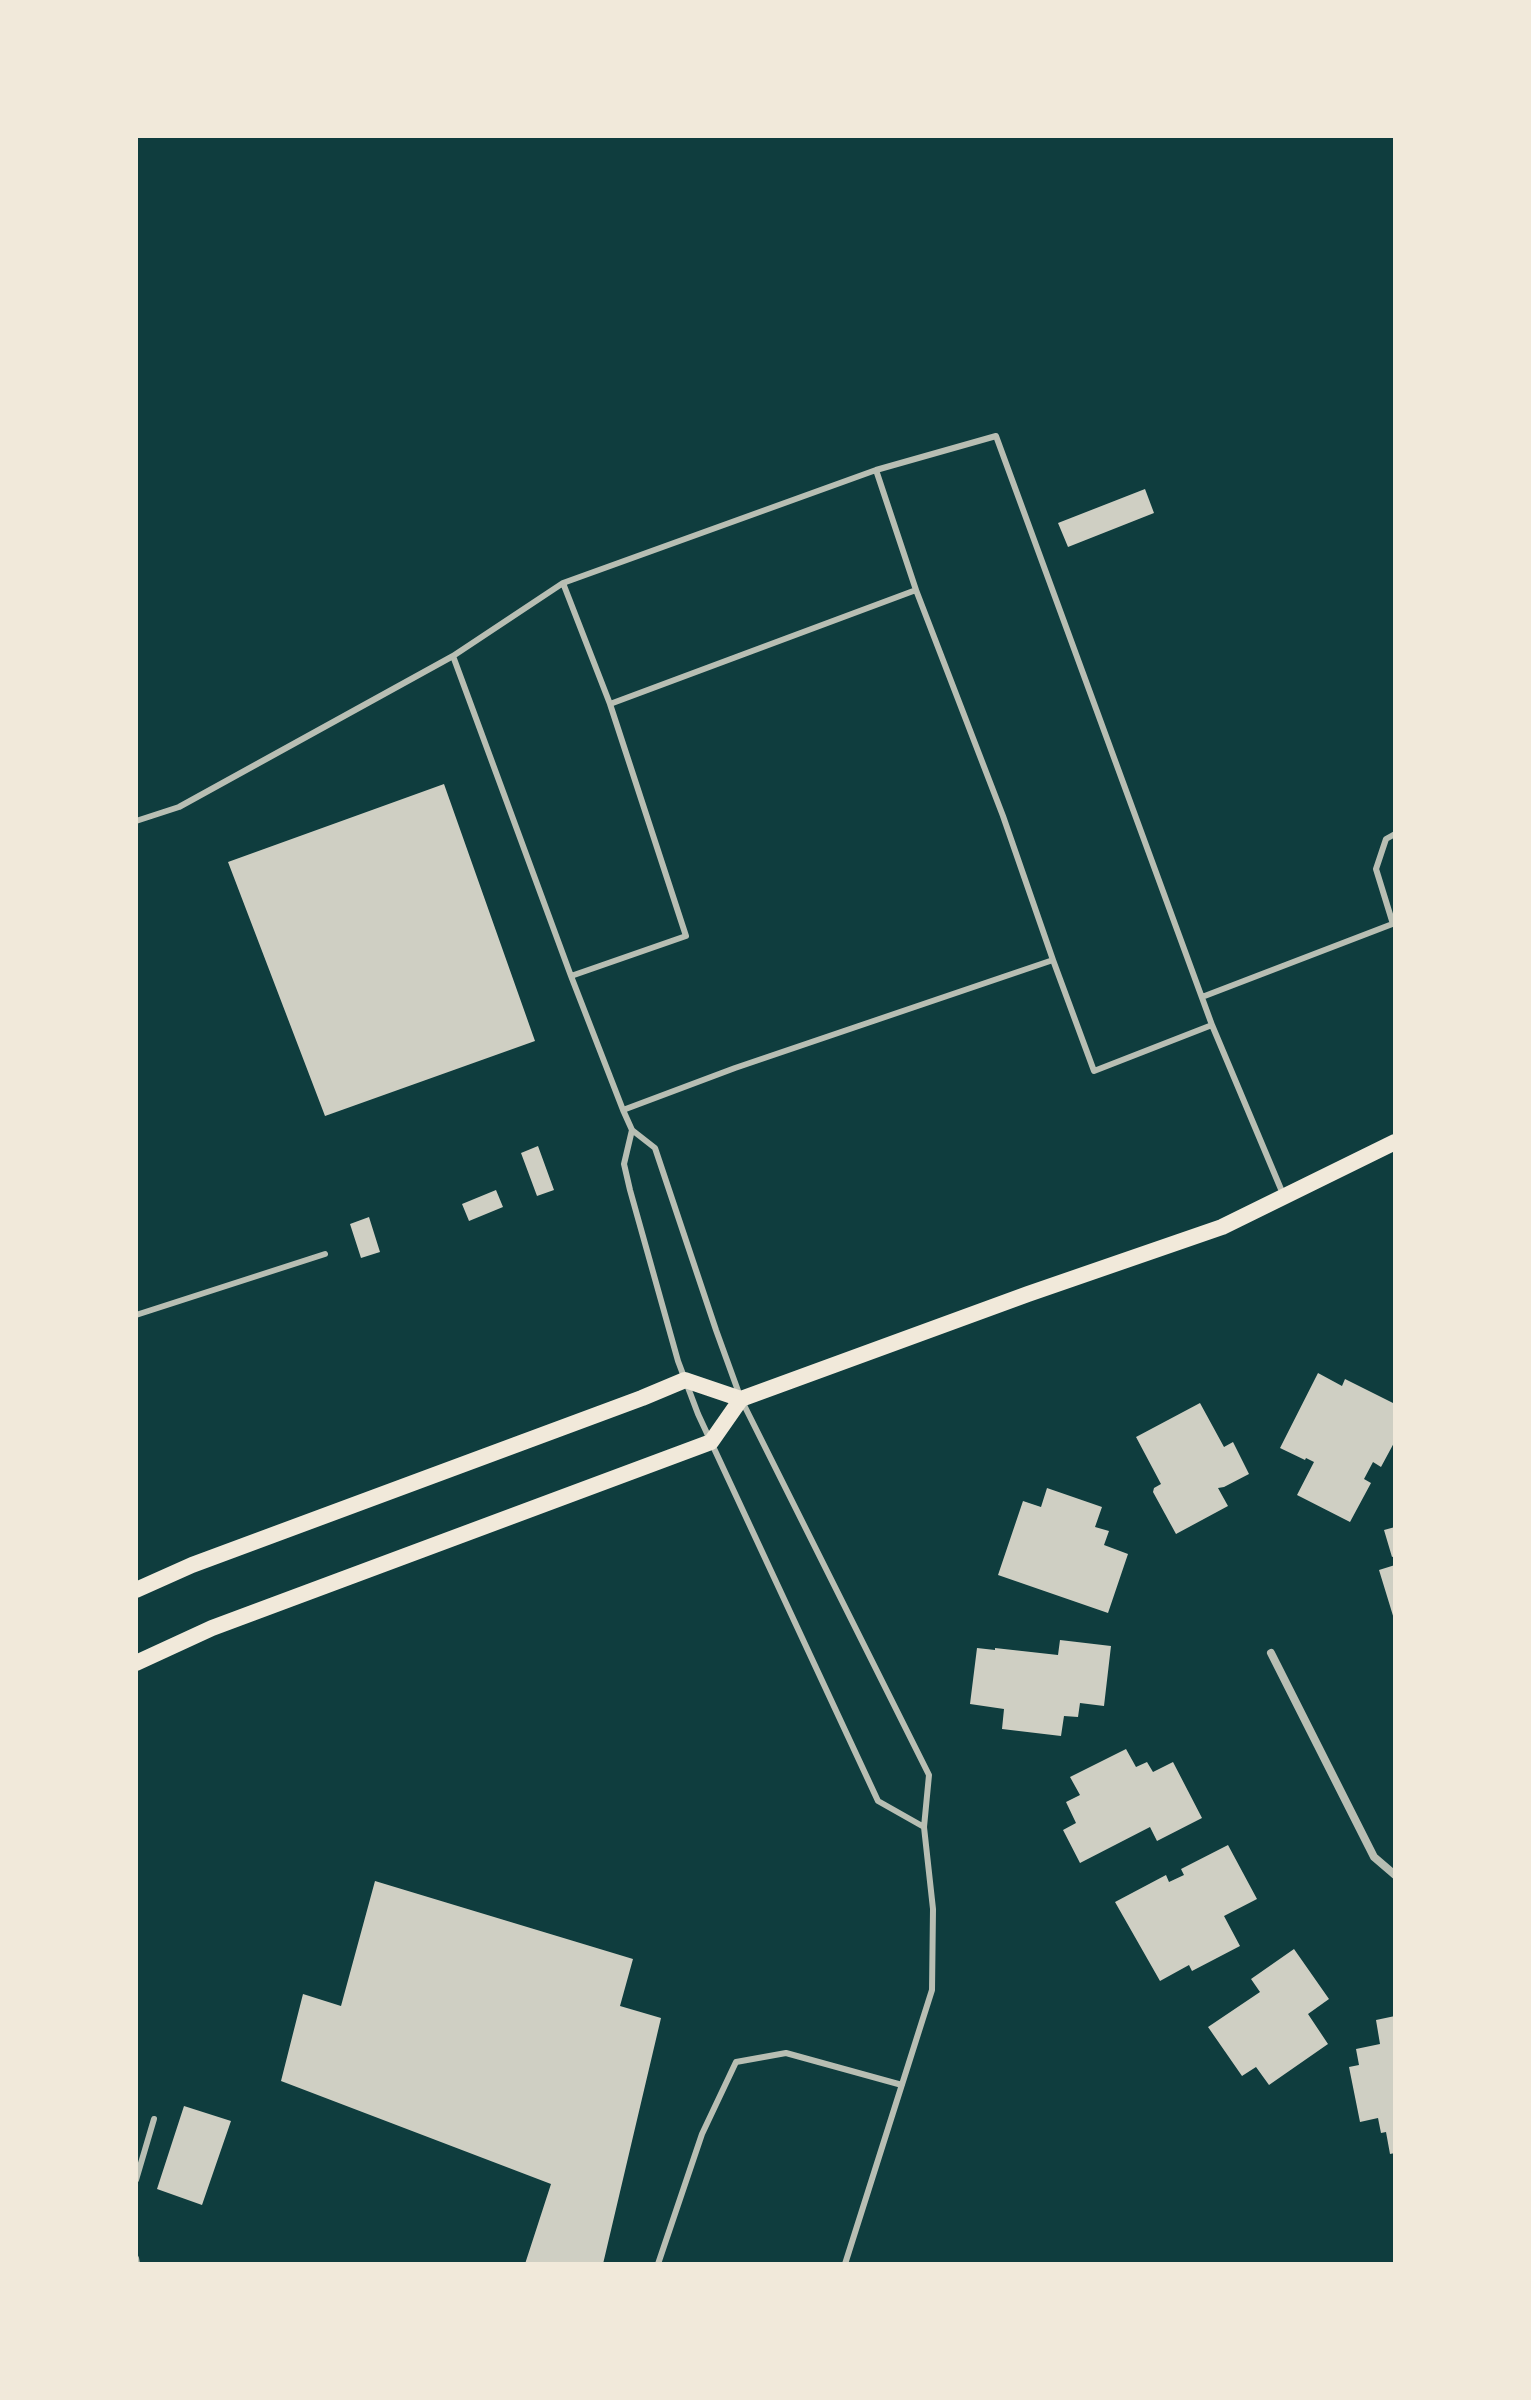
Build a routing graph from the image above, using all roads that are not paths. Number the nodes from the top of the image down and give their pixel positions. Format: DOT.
graph roads {
  1 [pos="876,470"];
  2 [pos="563,583"];
  3 [pos="916,590"];
  4 [pos="453,656"];
  5 [pos="610,704"];
  6 [pos="136,821"];
  7 [pos="1395,834"];
  8 [pos="1394,923"];
  9 [pos="1053,960"];
  10 [pos="571,976"];
  11 [pos="1202,997"];
  12 [pos="1212,1025"];
  13 [pos="623,1110"];
  14 [pos="632,1130"];
  15 [pos="1395,1142"];
  16 [pos="1284,1197"];
  17 [pos="325,1254"];
  18 [pos="136,1315"];
  19 [pos="685,1380"];
  20 [pos="741,1399"];
  21 [pos="711,1442"];
  22 [pos="136,1590"];
  23 [pos="1271,1653"];
  24 [pos="136,1663"];
  25 [pos="924,1827"];
  26 [pos="1395,1875"];
  27 [pos="902,2085"];
  28 [pos="154,2119"];
  29 [pos="136,2180"];
  30 [pos="658,2264"];
  31 [pos="845,2264"];
  1 -- 2 [label="lane"];
  1 -- 3 [label="lane"];
  1 -- 11 [label="lane"];
  2 -- 4 [label="lane"];
  2 -- 5 [label="lane"];
  3 -- 5 [label="lane"];
  3 -- 9 [label="lane"];
  4 -- 6 [label="lane"];
  4 -- 10 [label="lane"];
  5 -- 10 [label="lane"];
  7 -- 8 [label="lane"];
  8 -- 11 [label="lane"];
  9 -- 12 [label="lane"];
  9 -- 13 [label="lane"];
  10 -- 13 [label="lane"];
  11 -- 12 [label="lane"];
  12 -- 16 [label="lane"];
  13 -- 14 [label="lane"];
  14 -- 19 [label="lane"];
  14 -- 20 [label="lane"];
  15 -- 16 [label="main road"];
  16 -- 20 [label="main road"];
  17 -- 18 [label="lane"];
  19 -- 20 [label="main road"];
  19 -- 21 [label="lane"];
  19 -- 22 [label="main road"];
  20 -- 21 [label="main road"];
  20 -- 25 [label="lane"];
  21 -- 24 [label="main road"];
  21 -- 25 [label="lane"];
  23 -- 26 [label="street"];
  25 -- 27 [label="lane"];
  27 -- 30 [label="lane"];
  27 -- 31 [label="lane"];
  28 -- 29 [label="lane"];
}
